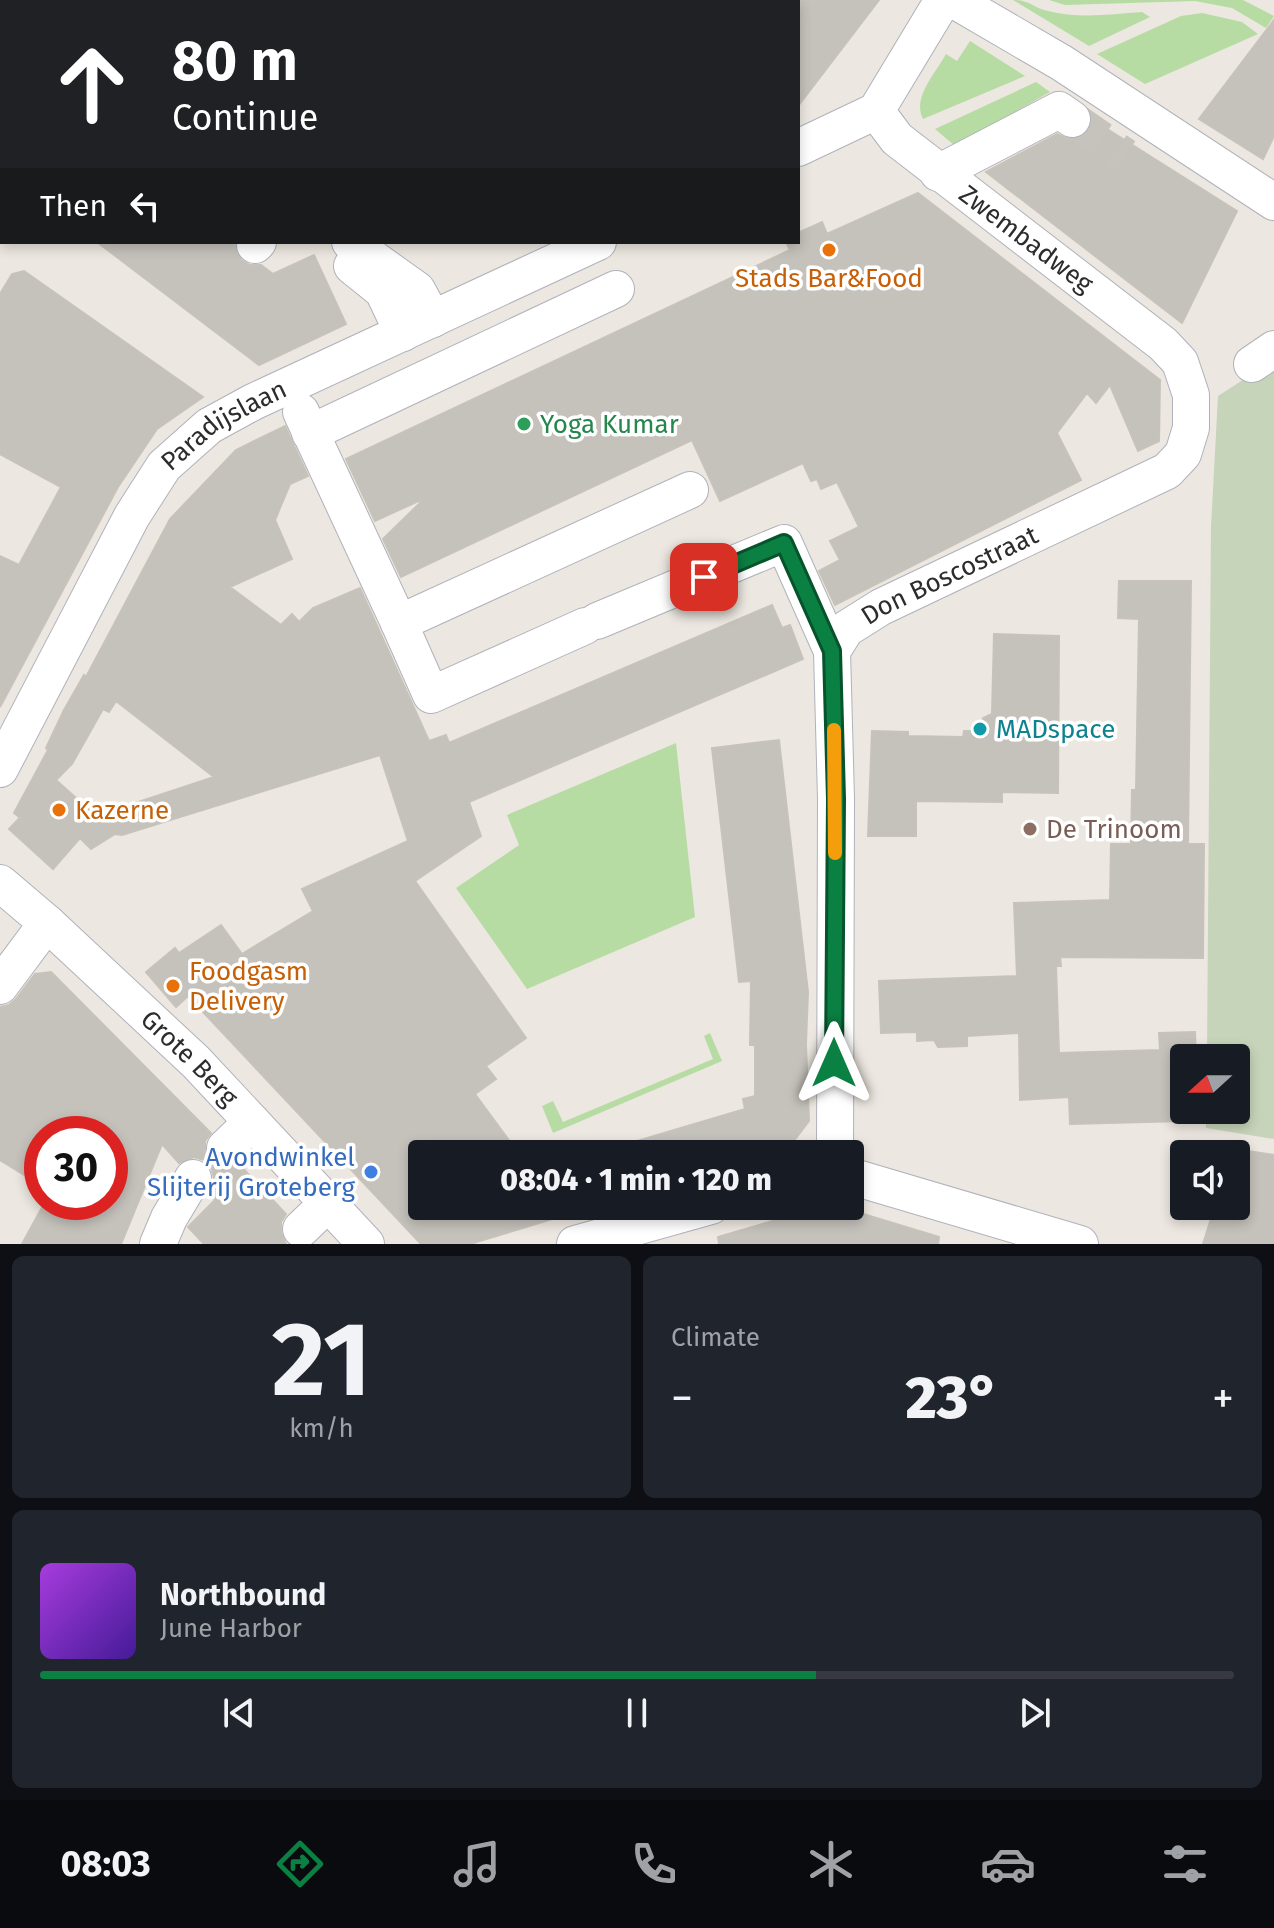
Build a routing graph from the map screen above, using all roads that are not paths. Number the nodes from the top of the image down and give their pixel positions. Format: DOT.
graph roads {
  1 [pos="943,0"];
  2 [pos="954,0"];
  3 [pos="876,111"];
  4 [pos="1072,119"];
  5 [pos="800,147"];
  6 [pos="938,173"];
  7 [pos="1274,202"];
  8 [pos="594,244"];
  9 [pos="349,252"];
  10 [pos="616,289"];
  11 [pos="418,326"];
  12 [pos="1180,362"];
  13 [pos="289,386"];
  14 [pos="310,433"];
  15 [pos="690,490"];
  16 [pos="399,623"];
  17 [pos="832,651"];
  18 [pos="0,769"];
  19 [pos="0,883"];
  20 [pos="47,923"];
  21 [pos="0,986"];
  22 [pos="252,1122"];
  23 [pos="835,1140"];
  24 [pos="225,1148"];
  25 [pos="193,1178"];
  26 [pos="864,1180"];
  27 [pos="328,1203"];
  28 [pos="661,1220"];
  29 [pos="301,1229"];
  30 [pos="158,1244"];
  31 [pos="366,1244"];
  32 [pos="575,1244"];
  33 [pos="1080,1244"];
  1 -- 3 [label="street"];
  2 -- 7 [label="street"];
  3 -- 5 [label="street"];
  3 -- 6 [label="street, Zwembadweg"];
  4 -- 6 [label="street"];
  6 -- 12 [label="street, Zwembadweg"];
  8 -- 11 [label="street, Paradijslaan"];
  9 -- 11 [label="street"];
  10 -- 14 [label="street"];
  11 -- 13 [label="street, Paradijslaan"];
  12 -- 17 [label="street, Don Boscostraat"];
  13 -- 14 [label="street"];
  13 -- 18 [label="street, Paradijslaan"];
  14 -- 16 [label="street"];
  15 -- 16 [label="street"];
  16 -- 17 [label="street"];
  17 -- 23 [label="street"];
  19 -- 20 [label="street, Grote Berg"];
  20 -- 21 [label="street"];
  20 -- 22 [label="street, Grote Berg"];
  22 -- 24 [label="street"];
  22 -- 27 [label="street, Grote Berg"];
  25 -- 30 [label="street"];
  26 -- 33 [label="street"];
  27 -- 29 [label="street"];
  27 -- 31 [label="street, Grote Berg"];
  28 -- 32 [label="street"];
}
